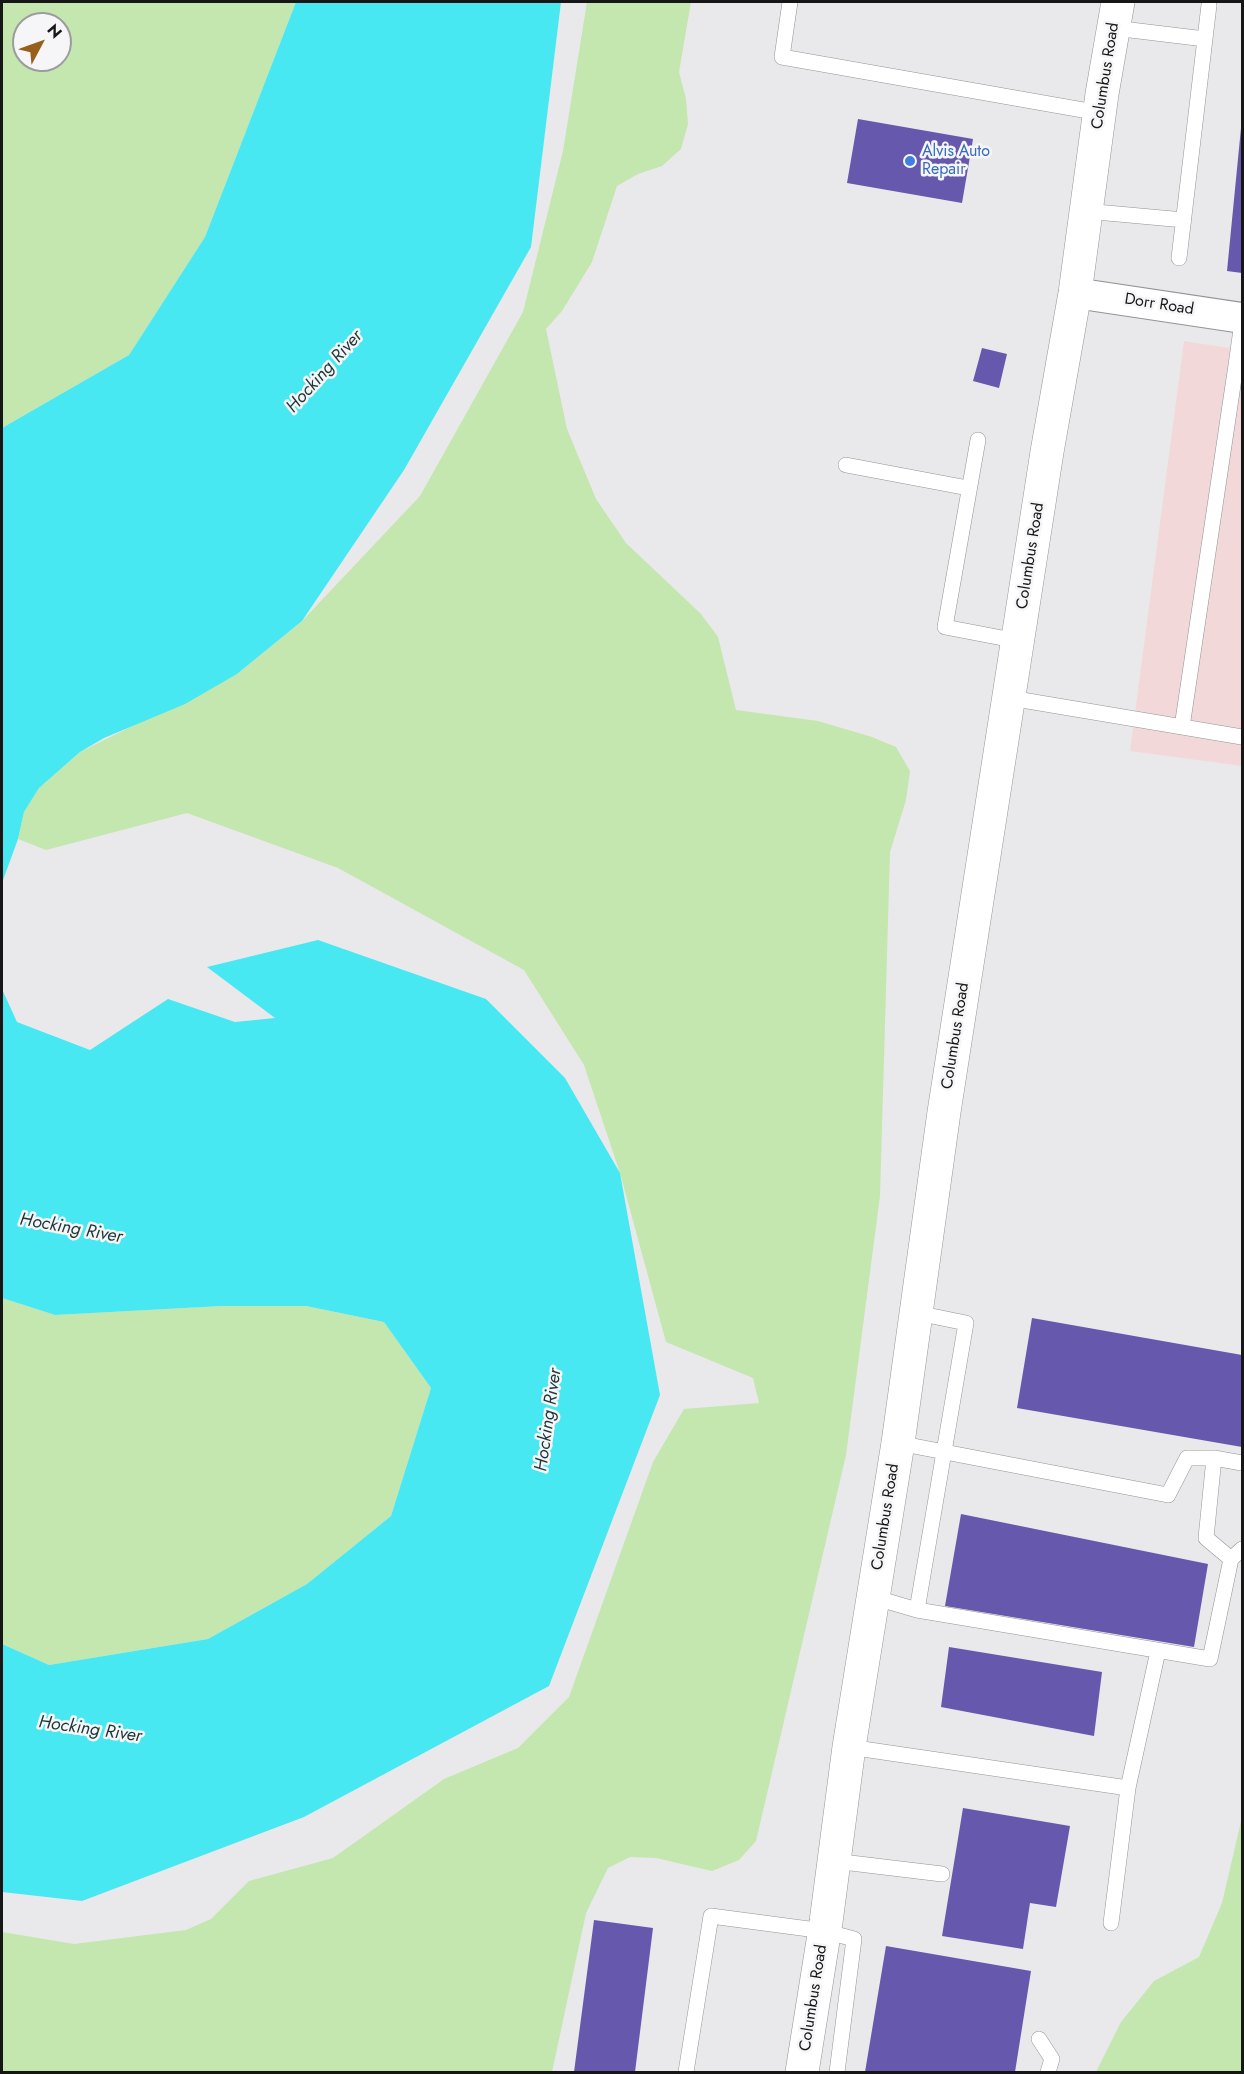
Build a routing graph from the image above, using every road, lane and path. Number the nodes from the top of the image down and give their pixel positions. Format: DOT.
graph roads {
  1 [pos="790,2"];
  2 [pos="1209,5"];
  3 [pos="1116,14"];
  4 [pos="1205,39"];
  5 [pos="1100,112"];
  6 [pos="1085,211"];
  7 [pos="1184,220"];
  8 [pos="1179,258"];
  9 [pos="1075,293"];
  10 [pos="1242,320"];
  11 [pos="1239,365"];
  12 [pos="978,440"];
  13 [pos="846,465"];
  14 [pos="968,488"];
  15 [pos="1017,641"];
  16 [pos="1010,698"];
  17 [pos="1182,727"];
  18 [pos="1242,737"];
  19 [pos="917,1313"];
  20 [pos="898,1443"];
  21 [pos="944,1451"];
  22 [pos="1214,1458"];
  23 [pos="1242,1463"];
  24 [pos="1237,1554"];
  25 [pos="873,1597"];
  26 [pos="917,1610"];
  27 [pos="1158,1651"];
  28 [pos="849,1747"];
  29 [pos="1128,1788"];
  30 [pos="834,1861"];
  31 [pos="942,1874"];
  32 [pos="1111,1923"];
  33 [pos="824,1931"];
  34 [pos="1039,2039"];
  35 [pos="686,2073"];
  36 [pos="802,2073"];
  37 [pos="837,2073"];
  38 [pos="1048,2073"];
  1 -- 5 [label="lane"];
  2 -- 4 [label="lane"];
  3 -- 4 [label="lane"];
  3 -- 5 [label="main road, Columbus Road"];
  4 -- 7 [label="lane"];
  5 -- 6 [label="main road, Columbus Road"];
  6 -- 7 [label="lane"];
  6 -- 9 [label="main road, Columbus Road"];
  7 -- 8 [label="lane"];
  9 -- 10 [label="street, Dorr Road"];
  9 -- 15 [label="main road, Columbus Road"];
  10 -- 11 [label="lane"];
  11 -- 17 [label="lane"];
  12 -- 14 [label="lane"];
  13 -- 14 [label="lane"];
  14 -- 15 [label="lane"];
  15 -- 16 [label="main road, Columbus Road"];
  16 -- 17 [label="lane"];
  16 -- 19 [label="main road, Columbus Road"];
  17 -- 18 [label="lane"];
  19 -- 20 [label="main road, Columbus Road"];
  19 -- 21 [label="lane"];
  20 -- 21 [label="lane"];
  20 -- 25 [label="main road, Columbus Road"];
  21 -- 22 [label="lane"];
  21 -- 26 [label="lane"];
  22 -- 23 [label="lane"];
  22 -- 24 [label="lane"];
  24 -- 27 [label="lane"];
  25 -- 26 [label="lane"];
  25 -- 28 [label="main road, Columbus Road"];
  26 -- 27 [label="lane"];
  27 -- 29 [label="lane"];
  28 -- 29 [label="lane"];
  28 -- 30 [label="main road, Columbus Road"];
  29 -- 32 [label="lane"];
  30 -- 31 [label="lane"];
  30 -- 33 [label="main road, Columbus Road"];
  33 -- 35 [label="lane"];
  33 -- 36 [label="main road, Columbus Road"];
  33 -- 37 [label="lane"];
  34 -- 38 [label="lane"];
}
